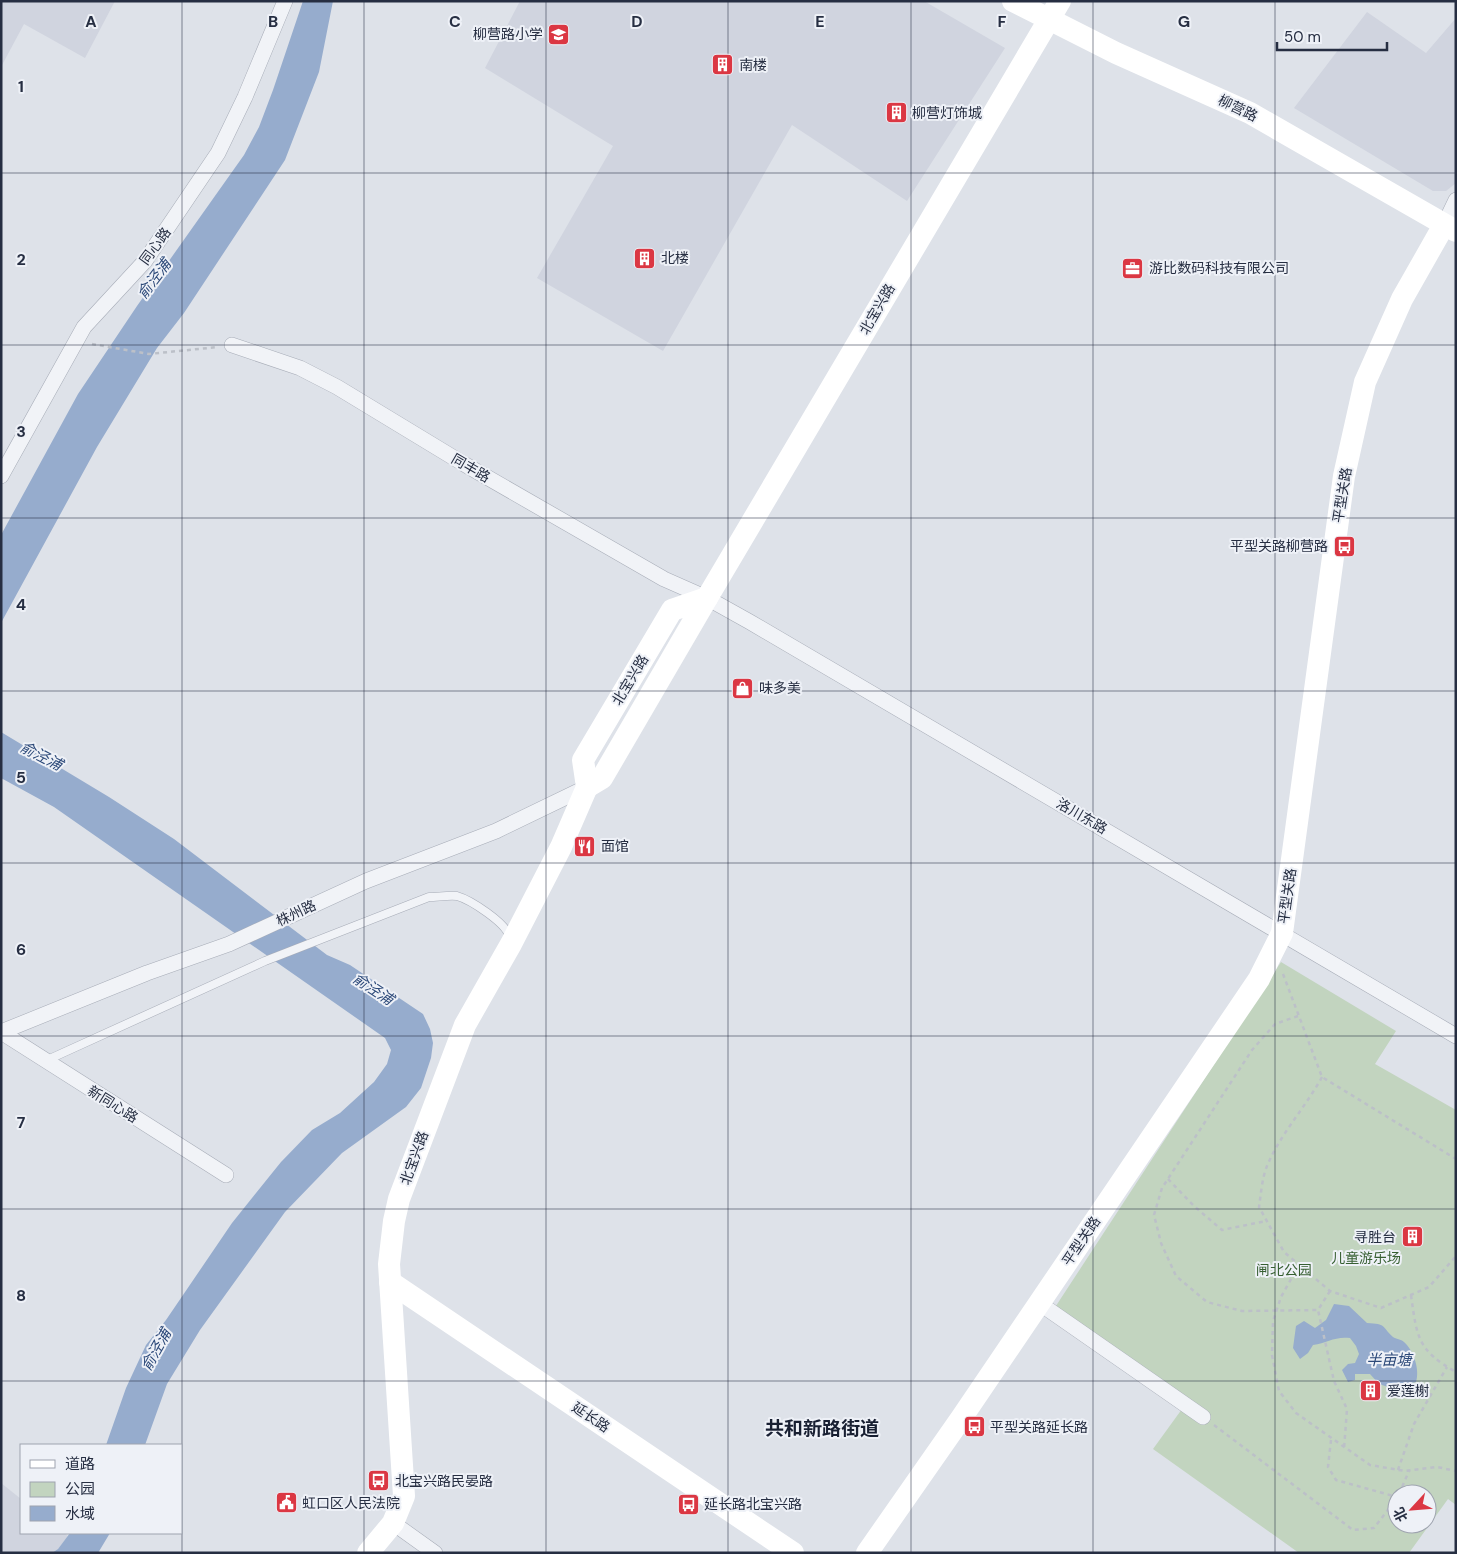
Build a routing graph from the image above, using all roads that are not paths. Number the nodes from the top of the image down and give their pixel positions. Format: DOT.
graph roads {
  1 [pos="285,1"];
  2 [pos="1013,1"];
  3 [pos="1060,1"];
  4 [pos="1047,20"];
  5 [pos="1456,200"];
  6 [pos="1450,228"];
  7 [pos="232,345"];
  8 [pos="1,476"];
  9 [pos="707,598"];
  10 [pos="587,786"];
  11 [pos="1278,941"];
  12 [pos="511,944"];
  13 [pos="1,1032"];
  14 [pos="1456,1036"];
  15 [pos="45,1061"];
  16 [pos="226,1175"];
  17 [pos="390,1282"];
  18 [pos="1039,1303"];
  19 [pos="1203,1416"];
  20 [pos="393,1523"];
  21 [pos="368,1553"];
  22 [pos="435,1553"];
  23 [pos="793,1553"];
  24 [pos="867,1553"];
  1 -- 8 [label="street, 同心路"];
  2 -- 4 [label="street, 柳营路"];
  3 -- 4 [label="street, 北宝兴路"];
  4 -- 6 [label="street, 柳营路"];
  4 -- 9 [label="street, 北宝兴路"];
  5 -- 6 [label="street, 平型关路"];
  6 -- 11 [label="street, 平型关路"];
  7 -- 9 [label="street, 同丰路"];
  9 -- 10 [label="street, 北宝兴路"];
  9 -- 11 [label="street, 洛川东路"];
  10 -- 12 [label="street, 北宝兴路"];
  10 -- 13 [label="street, 株州路"];
  11 -- 14 [label="street, 洛川东路"];
  11 -- 18 [label="street, 平型关路"];
  12 -- 15 [label="lane"];
  12 -- 17 [label="street, 北宝兴路"];
  13 -- 15 [label="street, 新同心路"];
  15 -- 16 [label="street, 新同心路"];
  17 -- 20 [label="street, 北宝兴路"];
  17 -- 23 [label="street, 延长路"];
  18 -- 19 [label="street"];
  18 -- 24 [label="street, 平型关路"];
  20 -- 21 [label="street, 北宝兴路"];
  20 -- 22 [label="street"];
}
